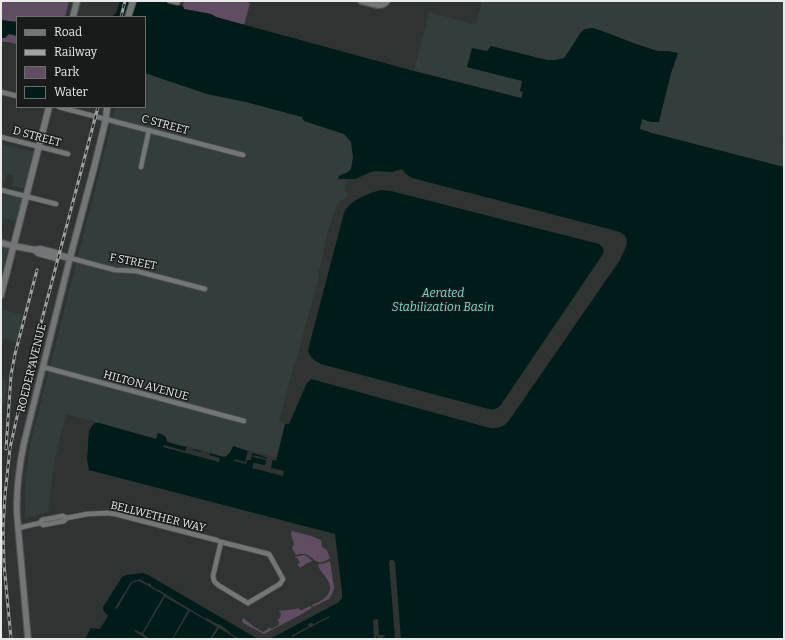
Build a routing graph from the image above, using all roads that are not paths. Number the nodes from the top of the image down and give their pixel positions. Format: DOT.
graph roads {
  1 [pos="77,1"];
  2 [pos="132,1"];
  3 [pos="169,1"];
  4 [pos="361,1"];
  5 [pos="386,3"];
  6 [pos="178,4"];
  7 [pos="73,16"];
  8 [pos="128,16"];
  9 [pos="1,93"];
  10 [pos="16,96"];
  11 [pos="50,108"];
  12 [pos="63,108"];
  13 [pos="107,108"];
  14 [pos="106,119"];
  15 [pos="149,130"];
  16 [pos="1,137"];
  17 [pos="39,147"];
  18 [pos="68,154"];
  19 [pos="243,155"];
  20 [pos="141,167"];
  21 [pos="1,190"];
  22 [pos="26,196"];
  23 [pos="56,204"];
  24 [pos="1,243"];
  25 [pos="14,246"];
  26 [pos="70,258"];
  27 [pos="205,289"];
  28 [pos="1,294"];
  29 [pos="43,367"];
  30 [pos="244,421"];
  31 [pos="18,528"];
  32 [pos="222,542"];
  33 [pos="28,639"];
  1 -- 7 [label="main road"];
  2 -- 8 [label="main road"];
  3 -- 6 [label="street"];
  4 -- 5 [label="street"];
  9 -- 10 [label="street"];
  11 -- 17 [label="main road"];
  12 -- 14 [label="street, C STREET"];
  13 -- 14 [label="main road, ROEDER AVENUE"];
  14 -- 15 [label="street, C STREET"];
  14 -- 26 [label="main road, ROEDER AVENUE"];
  15 -- 19 [label="street, C STREET"];
  15 -- 20 [label="street"];
  16 -- 17 [label="street, D STREET"];
  17 -- 18 [label="street, D STREET"];
  17 -- 22 [label="main road"];
  21 -- 22 [label="street"];
  22 -- 23 [label="street"];
  22 -- 25 [label="main road"];
  24 -- 25 [label="street, F STREET"];
  25 -- 26 [label="main road, F STREET"];
  25 -- 28 [label="main road"];
  26 -- 27 [label="street, F STREET"];
  26 -- 29 [label="street, ROEDER AVENUE"];
  29 -- 30 [label="street, HILTON AVENUE"];
  29 -- 31 [label="street, ROEDER AVENUE"];
  31 -- 32 [label="street, BELLWETHER WAY"];
  31 -- 33 [label="street, ROEDER AVENUE"];
  32 -- 32 [label="street, BELLWETHER WAY"];
}
